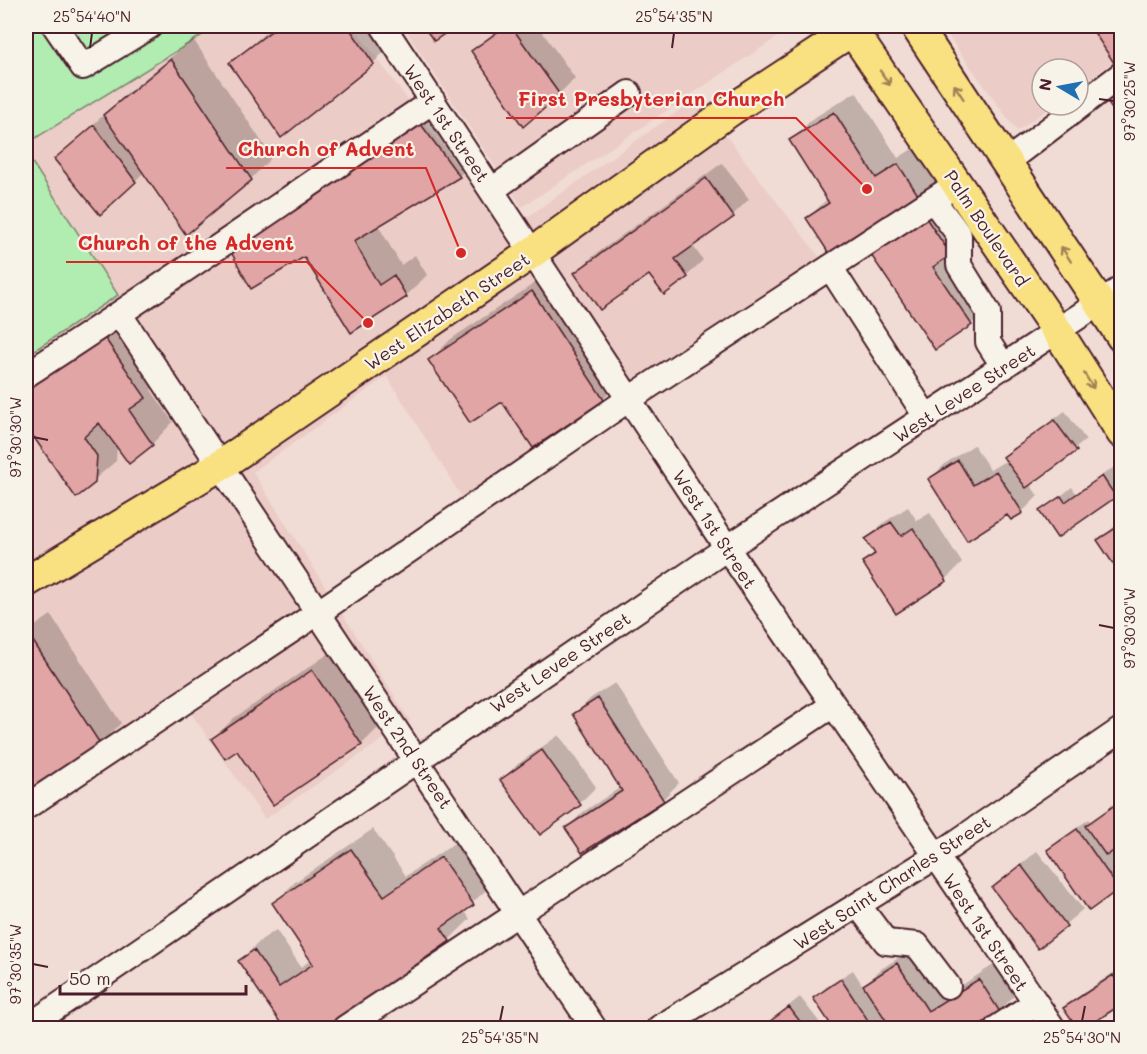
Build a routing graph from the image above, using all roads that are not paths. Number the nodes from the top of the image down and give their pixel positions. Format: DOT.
graph roads {
  1 [pos="55,26"];
  2 [pos="150,26"];
  3 [pos="382,26"];
  4 [pos="916,26"];
  5 [pos="853,27"];
  6 [pos="1122,74"];
  7 [pos="629,93"];
  8 [pos="433,101"];
  9 [pos="1006,162"];
  10 [pos="492,190"];
  11 [pos="945,192"];
  12 [pos="533,252"];
  13 [pos="830,267"];
  14 [pos="1110,296"];
  15 [pos="120,315"];
  16 [pos="1058,332"];
  17 [pos="1122,337"];
  18 [pos="1004,367"];
  19 [pos="26,375"];
  20 [pos="629,399"];
  21 [pos="927,418"];
  22 [pos="1122,433"];
  23 [pos="221,465"];
  24 [pos="728,548"];
  25 [pos="26,582"];
  26 [pos="319,612"];
  27 [pos="833,705"];
  28 [pos="1122,729"];
  29 [pos="416,759"];
  30 [pos="26,807"];
  31 [pos="935,857"];
  32 [pos="858,905"];
  33 [pos="519,915"];
  34 [pos="948,986"];
  35 [pos="1035,1003"];
  36 [pos="26,1028"];
  37 [pos="345,1029"];
  38 [pos="594,1029"];
  39 [pos="659,1029"];
  40 [pos="997,1029"];
  41 [pos="1053,1029"];
  1 -- 2 [label="street"];
  3 -- 8 [label="street, West 1st Street"];
  9 -- 4 [label="main road, one-way"];
  5 -- 11 [label="main road, Palm Boulevard, one-way"];
  5 -- 12 [label="main road, West Elizabeth Street"];
  6 -- 9 [label="street"];
  7 -- 10 [label="street"];
  8 -- 10 [label="street, West 1st Street"];
  8 -- 15 [label="street"];
  14 -- 9 [label="main road, one-way"];
  10 -- 12 [label="street, West 1st Street"];
  11 -- 13 [label="street"];
  11 -- 16 [label="main road, Palm Boulevard"];
  11 -- 18 [label="street"];
  12 -- 20 [label="street, West 1st Street"];
  12 -- 23 [label="main road, West Elizabeth Street"];
  13 -- 20 [label="street"];
  13 -- 21 [label="street"];
  14 -- 16 [label="street, West Levee Street"];
  14 -- 17 [label="main road"];
  15 -- 19 [label="street"];
  15 -- 23 [label="street, West 2nd Street"];
  16 -- 18 [label="street, West Levee Street"];
  16 -- 22 [label="main road, Palm Boulevard, one-way"];
  18 -- 21 [label="street, West Levee Street"];
  20 -- 24 [label="street, West 1st Street"];
  20 -- 26 [label="street"];
  21 -- 24 [label="street, West Levee Street"];
  23 -- 25 [label="main road, West Elizabeth Street"];
  23 -- 26 [label="street, West 2nd Street"];
  24 -- 27 [label="street, West 1st Street"];
  24 -- 29 [label="street, West Levee Street"];
  26 -- 29 [label="street, West 2nd Street"];
  26 -- 30 [label="street"];
  27 -- 31 [label="street, West 1st Street"];
  27 -- 33 [label="street"];
  28 -- 31 [label="street, West Saint Charles Street"];
  29 -- 33 [label="street, West 2nd Street"];
  29 -- 36 [label="street, West Levee Street"];
  31 -- 32 [label="street, West Saint Charles Street"];
  31 -- 35 [label="street, West 1st Street"];
  32 -- 34 [label="street"];
  32 -- 39 [label="street, West Saint Charles Street"];
  33 -- 37 [label="street"];
  33 -- 38 [label="street, West 2nd Street"];
  35 -- 40 [label="street"];
  35 -- 41 [label="street, West 1st Street"];
}
